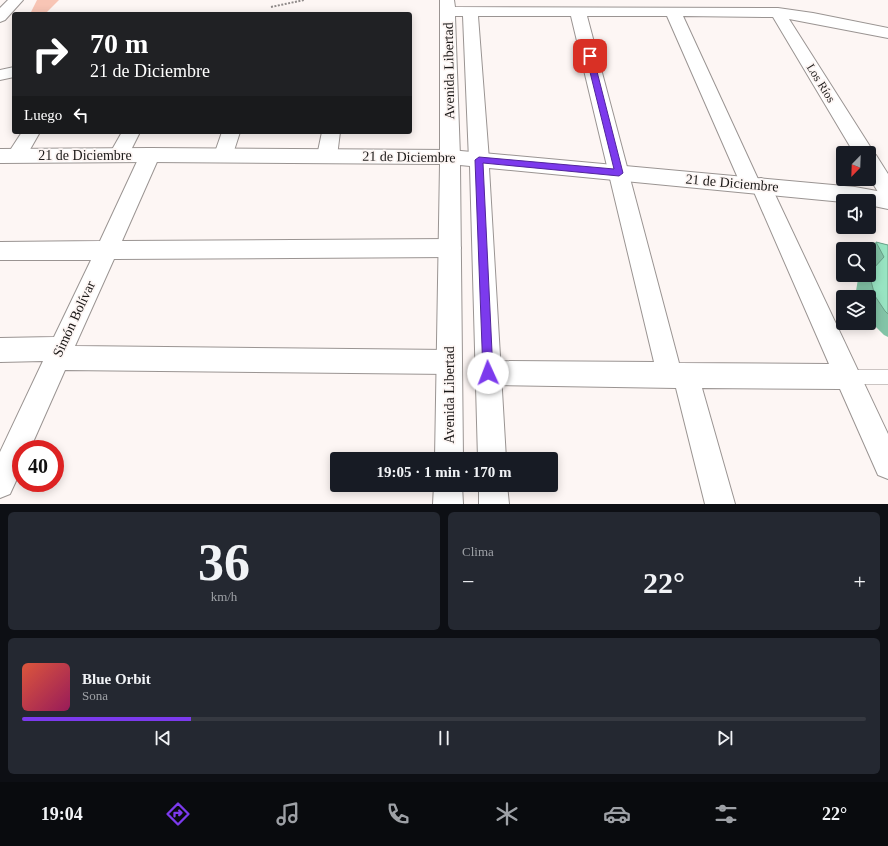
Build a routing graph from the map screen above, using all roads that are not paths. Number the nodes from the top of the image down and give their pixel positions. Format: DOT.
graph roads {
  1 [pos="16,0"];
  2 [pos="447,6"];
  3 [pos="714,6"];
  4 [pos="786,9"];
  5 [pos="470,11"];
  6 [pos="578,12"];
  7 [pos="674,12"];
  8 [pos="0,18"];
  9 [pos="888,33"];
  10 [pos="12,72"];
  11 [pos="0,75"];
  12 [pos="29,134"];
  13 [pos="129,134"];
  14 [pos="231,134"];
  15 [pos="331,134"];
  16 [pos="860,146"];
  17 [pos="119,155"];
  18 [pos="150,155"];
  19 [pos="224,155"];
  20 [pos="8,156"];
  21 [pos="327,156"];
  22 [pos="450,157"];
  23 [pos="479,160"];
  24 [pos="876,171"];
  25 [pos="619,173"];
  26 [pos="756,185"];
  27 [pos="888,191"];
  28 [pos="888,202"];
  29 [pos="450,248"];
  30 [pos="106,250"];
  31 [pos="0,251"];
  32 [pos="0,350"];
  33 [pos="58,354"];
  34 [pos="449,362"];
  35 [pos="488,373"];
  36 [pos="678,375"];
  37 [pos="848,377"];
  38 [pos="888,377"];
  39 [pos="7,451"];
  40 [pos="449,452"];
  41 [pos="492,452"];
  42 [pos="888,465"];
  43 [pos="0,484"];
  44 [pos="448,492"];
  45 [pos="493,492"];
  46 [pos="448,504"];
  47 [pos="494,504"];
  48 [pos="720,504"];
  1 -- 8 [label="street"];
  2 -- 5 [label="street, Avenida Libertad"];
  2 -- 22 [label="street, Avenida Libertad"];
  3 -- 4 [label="street"];
  3 -- 7 [label="street"];
  4 -- 9 [label="street"];
  4 -- 16 [label="street, Los Ríos"];
  5 -- 6 [label="street"];
  5 -- 23 [label="street, Avenida Libertad"];
  6 -- 7 [label="street"];
  6 -- 25 [label="street"];
  7 -- 26 [label="street"];
  10 -- 11 [label="street"];
  12 -- 20 [label="street"];
  13 -- 17 [label="street"];
  14 -- 19 [label="street"];
  15 -- 21 [label="street"];
  17 -- 18 [label="street, 21 de Diciembre"];
  17 -- 20 [label="street, 21 de Diciembre"];
  18 -- 19 [label="street, 21 de Diciembre"];
  18 -- 30 [label="street, Simón Bolívar"];
  19 -- 21 [label="street, 21 de Diciembre"];
  21 -- 22 [label="street, 21 de Diciembre"];
  22 -- 23 [label="street, 21 de Diciembre"];
  22 -- 29 [label="street, Avenida Libertad"];
  23 -- 25 [label="street, 21 de Diciembre"];
  23 -- 35 [label="street, Avenida Libertad"];
  24 -- 27 [label="street"];
  25 -- 26 [label="street, 21 de Diciembre"];
  25 -- 36 [label="street"];
  26 -- 28 [label="street, 21 de Diciembre"];
  26 -- 37 [label="street"];
  29 -- 30 [label="street"];
  29 -- 34 [label="street, Avenida Libertad"];
  30 -- 31 [label="street"];
  30 -- 33 [label="street, Simón Bolívar"];
  32 -- 33 [label="street"];
  33 -- 34 [label="street"];
  33 -- 39 [label="street, Simón Bolívar"];
  34 -- 40 [label="street, Avenida Libertad"];
  35 -- 36 [label="street"];
  35 -- 41 [label="street, Avenida Libertad"];
  36 -- 37 [label="street"];
  36 -- 48 [label="street"];
  37 -- 38 [label="lane"];
  37 -- 42 [label="street"];
  39 -- 43 [label="street, Simón Bolívar"];
  44 -- 46 [label="street"];
  45 -- 47 [label="street"];
}
